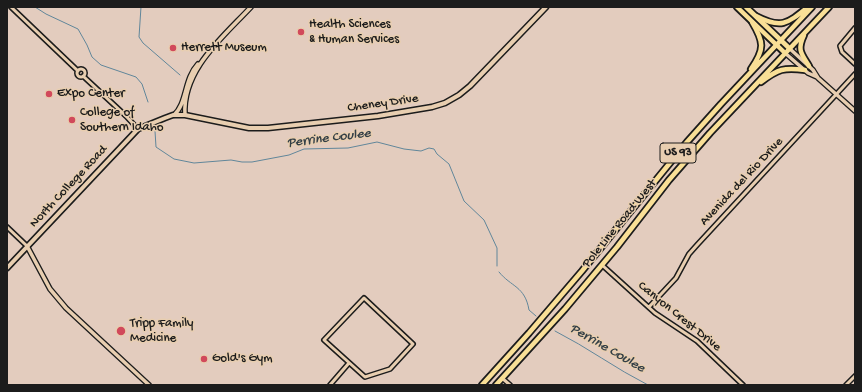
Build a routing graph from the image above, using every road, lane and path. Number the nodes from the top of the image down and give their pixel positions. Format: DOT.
graph roads {
  1 [pos="11,7"];
  2 [pos="251,7"];
  3 [pos="546,7"];
  4 [pos="737,7"];
  5 [pos="746,7"];
  6 [pos="808,7"];
  7 [pos="812,7"];
  8 [pos="828,7"];
  9 [pos="756,16"];
  10 [pos="752,22"];
  11 [pos="855,28"];
  12 [pos="807,30"];
  13 [pos="781,40"];
  14 [pos="776,45"];
  15 [pos="789,48"];
  16 [pos="785,53"];
  17 [pos="207,54"];
  18 [pos="855,64"];
  19 [pos="809,66"];
  20 [pos="805,70"];
  21 [pos="78,71"];
  22 [pos="855,74"];
  23 [pos="83,76"];
  24 [pos="818,78"];
  25 [pos="739,85"];
  26 [pos="750,90"];
  27 [pos="836,94"];
  28 [pos="855,111"];
  29 [pos="173,115"];
  30 [pos="185,115"];
  31 [pos="138,129"];
  32 [pos="7,227"];
  33 [pos="27,246"];
  34 [pos="602,264"];
  35 [pos="7,268"];
  36 [pos="649,307"];
  37 [pos="349,363"];
  38 [pos="855,376"];
  39 [pos="502,378"];
  40 [pos="148,385"];
  41 [pos="330,385"];
  42 [pos="482,385"];
  43 [pos="496,385"];
  44 [pos="510,385"];
  45 [pos="743,385"];
  46 [pos="846,385"];
  1 -- 21 [label="street"];
  2 -- 17 [label="street"];
  3 -- 30 [label="main road, Cheney Drive"];
  4 -- 10 [label="main road"];
  5 -- 9 [label="main road"];
  6 -- 9 [label="main road"];
  7 -- 13 [label="main road, Pole Line Road West / US 93"];
  8 -- 12 [label="main road, Pole Line Road West / US 93"];
  9 -- 13 [label="main road"];
  10 -- 14 [label="main road"];
  10 -- 25 [label="main road"];
  11 -- 18 [label="street"];
  12 -- 15 [label="main road, Pole Line Road West / US 93"];
  12 -- 19 [label="main road"];
  13 -- 14 [label="main road, Pole Line Road West / US 93"];
  13 -- 15 [label="main road"];
  14 -- 16 [label="main road"];
  14 -- 25 [label="main road, Pole Line Road West / US 93"];
  15 -- 16 [label="main road, Pole Line Road West / US 93"];
  15 -- 19 [label="street"];
  16 -- 20 [label="street"];
  16 -- 26 [label="main road, Pole Line Road West / US 93"];
  17 -- 29 [label="street"];
  17 -- 30 [label="street"];
  19 -- 24 [label="street"];
  20 -- 24 [label="street"];
  20 -- 26 [label="main road"];
  21 -- 23 [label="street"];
  21 -- 23 [label="street"];
  22 -- 27 [label="street, Avenida del Rio Drive"];
  23 -- 31 [label="street"];
  24 -- 27 [label="street"];
  25 -- 42 [label="main road, Pole Line Road West / US 93"];
  26 -- 34 [label="main road, Pole Line Road West / US 93"];
  27 -- 28 [label="street"];
  27 -- 36 [label="street, Avenida del Rio Drive"];
  29 -- 30 [label="main road, North College Road"];
  29 -- 31 [label="main road, North College Road"];
  31 -- 33 [label="main road, North College Road"];
  32 -- 33 [label="street"];
  33 -- 35 [label="main road, North College Road"];
  33 -- 40 [label="street"];
  34 -- 36 [label="street, Canyon Crest Drive"];
  34 -- 39 [label="main road, Pole Line Road West / US 93"];
  36 -- 45 [label="street, Canyon Crest Drive"];
  37 -- 37 [label="street"];
  37 -- 41 [label="street"];
  38 -- 46 [label="street"];
  39 -- 43 [label="main road, Pole Line Road West / US 93"];
  39 -- 44 [label="street"];
}
